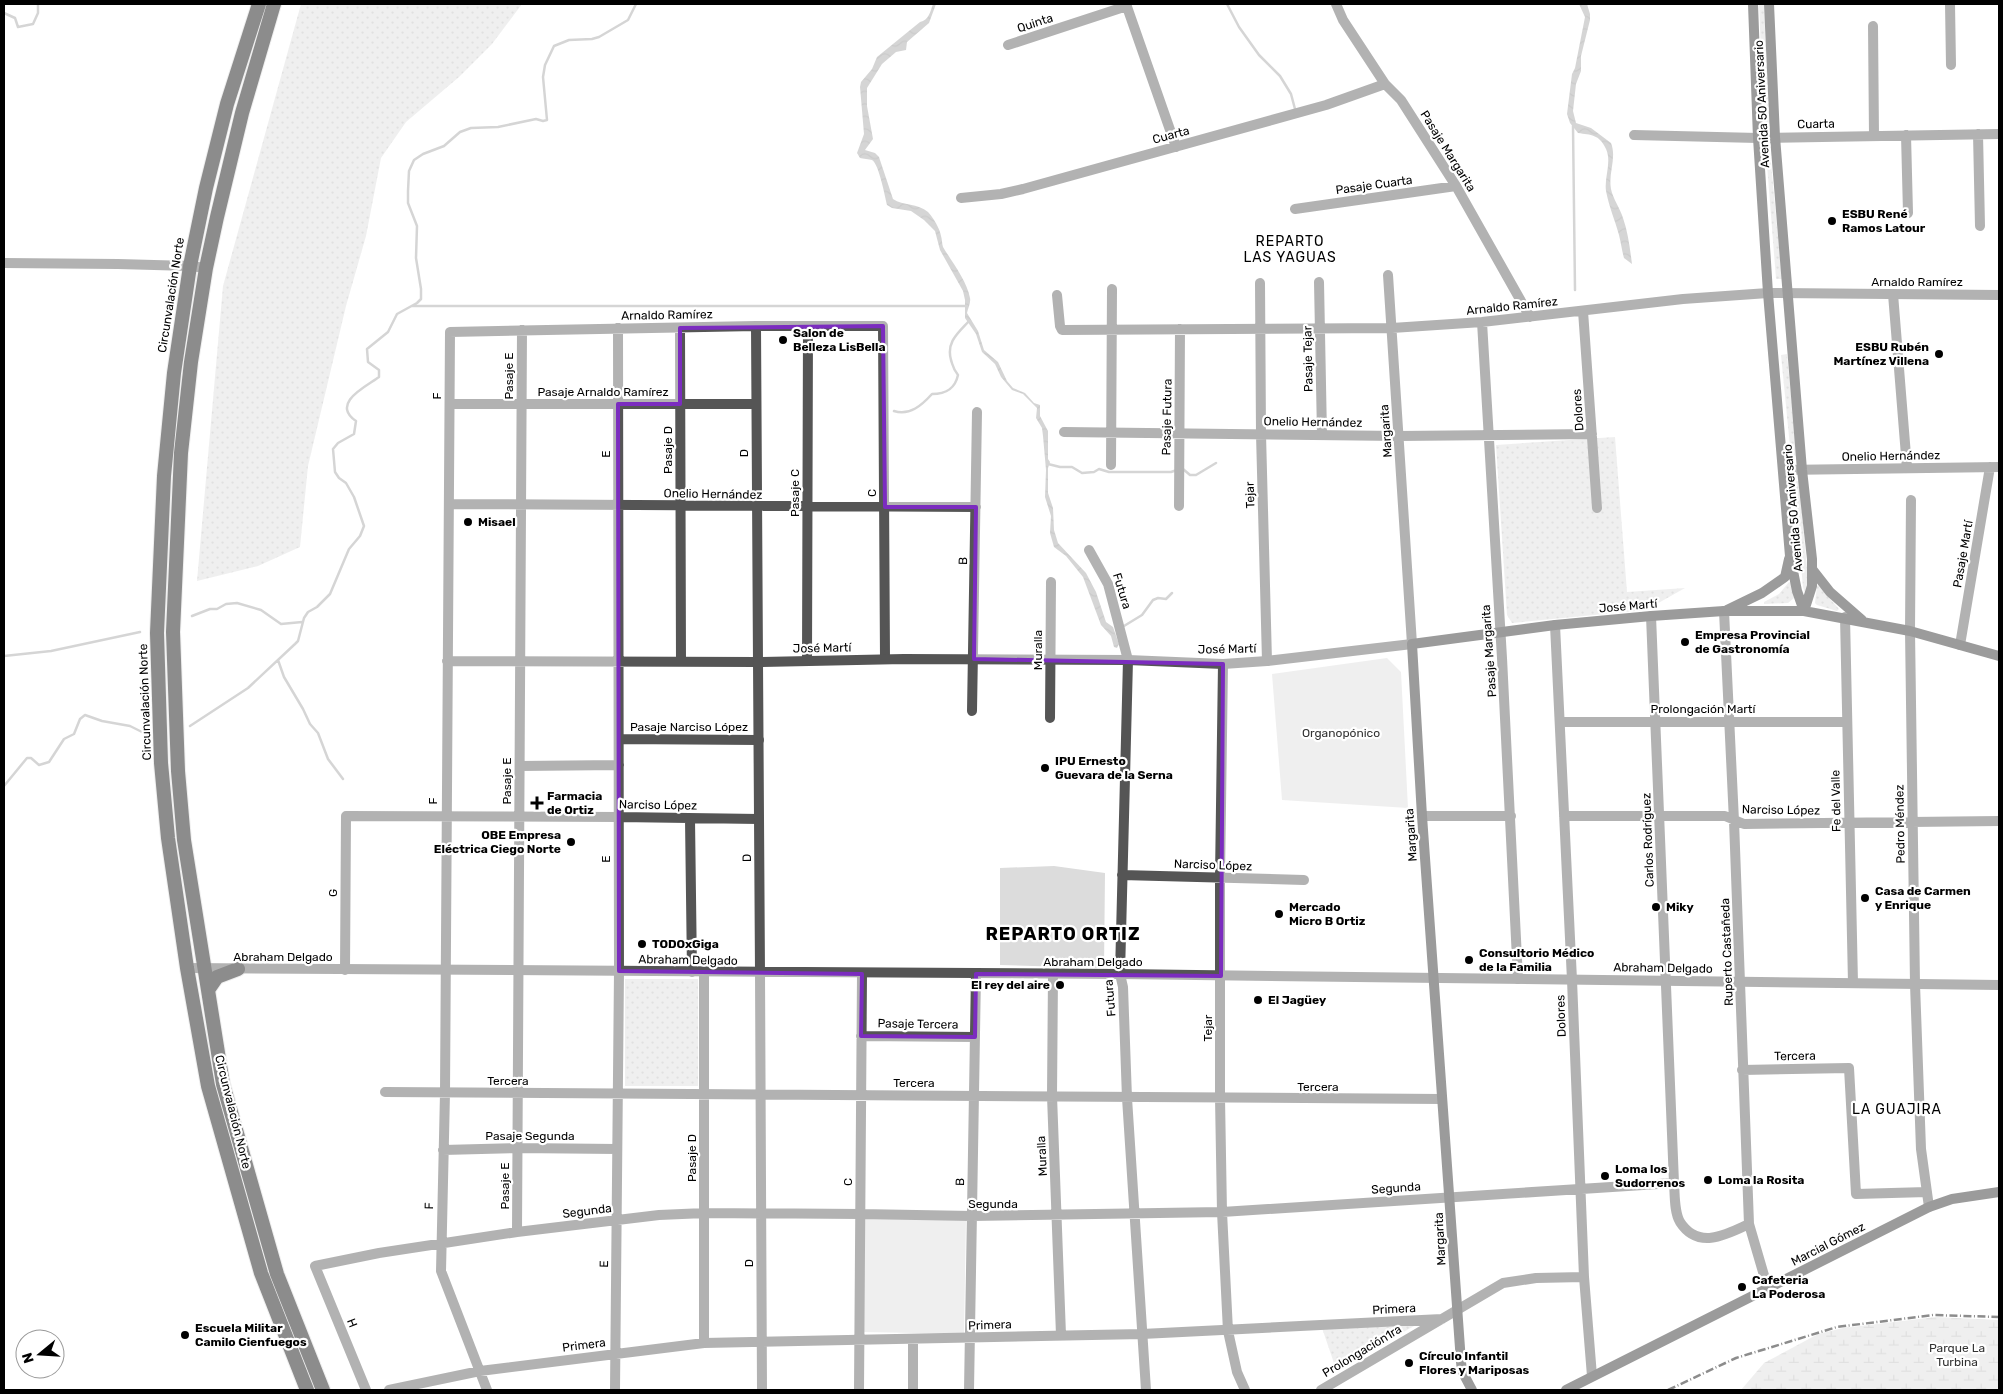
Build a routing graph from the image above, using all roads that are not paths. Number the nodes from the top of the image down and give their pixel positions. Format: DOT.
graph roads {
  1 [pos="259,4"];
  2 [pos="274,4"];
  3 [pos="1336,4"];
  4 [pos="1753,4"];
  5 [pos="1769,4"];
  6 [pos="1950,4"];
  7 [pos="1127,5"];
  8 [pos="1873,26"];
  9 [pos="1008,45"];
  10 [pos="1951,65"];
  11 [pos="1385,84"];
  12 [pos="1978,134"];
  13 [pos="1999,134"];
  14 [pos="1634,135"];
  15 [pos="1906,135"];
  16 [pos="1874,136"];
  17 [pos="1775,137"];
  18 [pos="1758,138"];
  19 [pos="1176,147"];
  20 [pos="1456,186"];
  21 [pos="961,198"];
  22 [pos="1294,209"];
  23 [pos="1908,213"];
  24 [pos="1980,226"];
  25 [pos="4,263"];
  26 [pos="190,266"];
  27 [pos="206,268"];
  28 [pos="1388,275"];
  29 [pos="1319,282"];
  30 [pos="1260,283"];
  31 [pos="1112,289"];
  32 [pos="1768,293"];
  33 [pos="1787,293"];
  34 [pos="1894,294"];
  35 [pos="1057,295"];
  36 [pos="1999,295"];
  37 [pos="1583,311"];
  38 [pos="1530,317"];
  39 [pos="1482,322"];
  40 [pos="756,326"];
  41 [pos="808,326"];
  42 [pos="884,326"];
  43 [pos="618,328"];
  44 [pos="680,328"];
  45 [pos="1392,328"];
  46 [pos="1112,329"];
  47 [pos="1180,329"];
  48 [pos="1261,329"];
  49 [pos="1319,329"];
  50 [pos="522,330"];
  51 [pos="450,332"];
  52 [pos="450,404"];
  53 [pos="522,404"];
  54 [pos="618,404"];
  55 [pos="680,404"];
  56 [pos="756,404"];
  57 [pos="977,412"];
  58 [pos="1064,432"];
  59 [pos="1111,433"];
  60 [pos="1179,434"];
  61 [pos="1260,434"];
  62 [pos="1592,434"];
  63 [pos="1322,435"];
  64 [pos="1489,435"];
  65 [pos="1399,436"];
  66 [pos="1110,465"];
  67 [pos="1995,467"];
  68 [pos="1907,468"];
  69 [pos="1783,470"];
  70 [pos="1802,470"];
  71 [pos="1911,500"];
  72 [pos="449,504"];
  73 [pos="521,505"];
  74 [pos="618,505"];
  75 [pos="681,506"];
  76 [pos="807,506"];
  77 [pos="1179,506"];
  78 [pos="756,507"];
  79 [pos="884,507"];
  80 [pos="976,507"];
  81 [pos="1597,508"];
  82 [pos="1089,550"];
  83 [pos="1790,556"];
  84 [pos="1812,569"];
  85 [pos="1051,582"];
  86 [pos="1724,611"];
  87 [pos="1804,611"];
  88 [pos="1651,616"];
  89 [pos="1845,617"];
  90 [pos="1864,621"];
  91 [pos="1555,626"];
  92 [pos="1910,631"];
  93 [pos="1500,633"];
  94 [pos="1412,644"];
  95 [pos="1960,646"];
  96 [pos="1999,656"];
  97 [pos="885,659"];
  98 [pos="974,659"];
  99 [pos="447,660"];
  100 [pos="807,660"];
  101 [pos="1050,660"];
  102 [pos="1128,660"];
  103 [pos="520,661"];
  104 [pos="1267,661"];
  105 [pos="618,662"];
  106 [pos="681,662"];
  107 [pos="758,662"];
  108 [pos="1223,664"];
  109 [pos="972,711"];
  110 [pos="1050,718"];
  111 [pos="1560,722"];
  112 [pos="1657,722"];
  113 [pos="1730,722"];
  114 [pos="1847,722"];
  115 [pos="618,740"];
  116 [pos="759,740"];
  117 [pos="618,765"];
  118 [pos="520,766"];
  119 [pos="346,816"];
  120 [pos="446,816"];
  121 [pos="1422,816"];
  122 [pos="1511,816"];
  123 [pos="1564,816"];
  124 [pos="1660,816"];
  125 [pos="619,817"];
  126 [pos="519,818"];
  127 [pos="690,819"];
  128 [pos="759,819"];
  129 [pos="1734,821"];
  130 [pos="1999,821"];
  131 [pos="1913,822"];
  132 [pos="1849,823"];
  133 [pos="1122,875"];
  134 [pos="1220,877"];
  135 [pos="1304,880"];
  136 [pos="187,968"];
  137 [pos="204,968"];
  138 [pos="238,969"];
  139 [pos="345,970"];
  140 [pos="446,971"];
  141 [pos="518,971"];
  142 [pos="619,971"];
  143 [pos="692,972"];
  144 [pos="704,972"];
  145 [pos="760,973"];
  146 [pos="862,974"];
  147 [pos="976,974"];
  148 [pos="1120,974"];
  149 [pos="1053,975"];
  150 [pos="1220,976"];
  151 [pos="1433,978"];
  152 [pos="1518,979"];
  153 [pos="1572,980"];
  154 [pos="1666,981"];
  155 [pos="1741,982"];
  156 [pos="1853,983"];
  157 [pos="1915,984"];
  158 [pos="1999,985"];
  159 [pos="208,990"];
  160 [pos="861,1036"];
  161 [pos="975,1037"];
  162 [pos="1742,1070"];
  163 [pos="385,1092"];
  164 [pos="445,1093"];
  165 [pos="518,1093"];
  166 [pos="618,1094"];
  167 [pos="705,1094"];
  168 [pos="761,1094"];
  169 [pos="861,1095"];
  170 [pos="974,1096"];
  171 [pos="1052,1096"];
  172 [pos="1127,1098"];
  173 [pos="1220,1098"];
  174 [pos="1442,1099"];
  175 [pos="517,1148"];
  176 [pos="618,1149"];
  177 [pos="443,1150"];
  178 [pos="1674,1184"];
  179 [pos="1581,1189"];
  180 [pos="1927,1192"];
  181 [pos="1999,1192"];
  182 [pos="1450,1197"];
  183 [pos="1929,1207"];
  184 [pos="1222,1212"];
  185 [pos="705,1213"];
  186 [pos="762,1214"];
  187 [pos="860,1214"];
  188 [pos="1135,1214"];
  189 [pos="972,1216"];
  190 [pos="1057,1216"];
  191 [pos="617,1220"];
  192 [pos="1749,1224"];
  193 [pos="517,1232"];
  194 [pos="436,1244"];
  195 [pos="315,1266"];
  196 [pos="1584,1277"];
  197 [pos="1768,1289"];
  198 [pos="1457,1311"];
  199 [pos="1442,1319"];
  200 [pos="1228,1331"];
  201 [pos="1142,1334"];
  202 [pos="1061,1336"];
  203 [pos="970,1338"];
  204 [pos="913,1339"];
  205 [pos="860,1340"];
  206 [pos="762,1342"];
  207 [pos="704,1343"];
  208 [pos="615,1354"];
  209 [pos="480,1371"];
  210 [pos="1592,1376"];
  211 [pos="307,1390"];
  212 [pos="323,1390"];
  213 [pos="366,1390"];
  214 [pos="389,1390"];
  215 [pos="488,1390"];
  216 [pos="615,1390"];
  217 [pos="762,1390"];
  218 [pos="859,1390"];
  219 [pos="912,1390"];
  220 [pos="969,1390"];
  221 [pos="1146,1390"];
  222 [pos="1245,1390"];
  223 [pos="1321,1390"];
  224 [pos="1472,1390"];
  225 [pos="1566,1390"];
  1 -- 26 [label="highway, Circunvalación Norte"];
  2 -- 27 [label="highway, Circunvalación Norte"];
  3 -- 11 [label="street, Pasaje Margarita"];
  4 -- 18 [label="main road, Avenida 50 Aniversario"];
  5 -- 17 [label="main road, Avenida 50 Aniversario"];
  6 -- 10 [label="street"];
  7 -- 9 [label="street, Quinta"];
  7 -- 19 [label="street"];
  8 -- 16 [label="street"];
  11 -- 19 [label="street, Cuarta"];
  11 -- 20 [label="street, Pasaje Margarita"];
  12 -- 13 [label="street, Cuarta"];
  12 -- 15 [label="street, Cuarta"];
  12 -- 24 [label="street"];
  14 -- 18 [label="street, Cuarta"];
  15 -- 16 [label="street, Cuarta"];
  15 -- 23 [label="street"];
  16 -- 17 [label="street, Cuarta"];
  17 -- 18 [label="street, Cuarta"];
  17 -- 33 [label="main road, Avenida 50 Aniversario"];
  18 -- 32 [label="main road, Avenida 50 Aniversario"];
  19 -- 21 [label="street, Cuarta"];
  20 -- 22 [label="street, Pasaje Cuarta"];
  20 -- 38 [label="street, Pasaje Margarita"];
  25 -- 26 [label="street"];
  26 -- 27 [label="street"];
  26 -- 136 [label="highway, Circunvalación Norte"];
  27 -- 137 [label="highway, Circunvalación Norte"];
  28 -- 45 [label="street, Margarita"];
  29 -- 49 [label="street, Pasaje Tejar"];
  30 -- 48 [label="street, Tejar"];
  31 -- 46 [label="street"];
  32 -- 33 [label="street, Arnaldo Ramírez"];
  32 -- 37 [label="street, Arnaldo Ramírez"];
  32 -- 69 [label="main road, Avenida 50 Aniversario"];
  33 -- 34 [label="street, Arnaldo Ramírez"];
  33 -- 70 [label="main road, Avenida 50 Aniversario"];
  34 -- 36 [label="street, Arnaldo Ramírez"];
  34 -- 68 [label="street"];
  35 -- 46 [label="street, Arnaldo Ramírez"];
  37 -- 38 [label="street, Arnaldo Ramírez"];
  37 -- 62 [label="street, Dolores"];
  38 -- 39 [label="street, Arnaldo Ramírez"];
  39 -- 45 [label="street, Arnaldo Ramírez"];
  39 -- 64 [label="street, Pasaje Margarita"];
  40 -- 41 [label="street, Arnaldo Ramírez"];
  40 -- 44 [label="street, Arnaldo Ramírez"];
  40 -- 56 [label="street, D"];
  41 -- 42 [label="street, Arnaldo Ramírez"];
  41 -- 76 [label="street, Pasaje C"];
  42 -- 79 [label="street, C"];
  43 -- 44 [label="street, Arnaldo Ramírez"];
  43 -- 50 [label="street, Arnaldo Ramírez"];
  43 -- 54 [label="street, E"];
  44 -- 55 [label="street, Pasaje D"];
  45 -- 49 [label="street, Arnaldo Ramírez"];
  45 -- 65 [label="street, Margarita"];
  46 -- 47 [label="street, Arnaldo Ramírez"];
  46 -- 59 [label="street"];
  47 -- 48 [label="street, Arnaldo Ramírez"];
  47 -- 60 [label="street, Pasaje Futura"];
  48 -- 49 [label="street, Arnaldo Ramírez"];
  48 -- 61 [label="street, Tejar"];
  49 -- 63 [label="street, Pasaje Tejar"];
  50 -- 51 [label="street, Arnaldo Ramírez"];
  50 -- 53 [label="street, Pasaje E"];
  51 -- 52 [label="street, F"];
  52 -- 53 [label="street, Pasaje Arnaldo Ramírez"];
  52 -- 72 [label="street, F"];
  53 -- 54 [label="street, Pasaje Arnaldo Ramírez"];
  53 -- 73 [label="street, Pasaje E"];
  54 -- 55 [label="street, Pasaje Arnaldo Ramírez"];
  54 -- 74 [label="street, E"];
  55 -- 56 [label="street, Pasaje Arnaldo Ramírez"];
  55 -- 75 [label="street, Pasaje D"];
  56 -- 78 [label="street, D"];
  57 -- 80 [label="street, B"];
  58 -- 59 [label="street, Onelio Hernández"];
  59 -- 60 [label="street, Onelio Hernández"];
  59 -- 66 [label="street"];
  60 -- 61 [label="street, Onelio Hernández"];
  60 -- 77 [label="street, Pasaje Futura"];
  61 -- 63 [label="street, Onelio Hernández"];
  61 -- 104 [label="street, Tejar"];
  62 -- 64 [label="street, Onelio Hernández"];
  62 -- 81 [label="street, Dolores"];
  63 -- 65 [label="street, Onelio Hernández"];
  64 -- 65 [label="street, Onelio Hernández"];
  64 -- 93 [label="street, Pasaje Margarita"];
  65 -- 94 [label="street, Margarita"];
  67 -- 68 [label="street, Onelio Hernández"];
  67 -- 95 [label="street, Pasaje Martí"];
  68 -- 70 [label="street, Onelio Hernández"];
  69 -- 70 [label="street, Onelio Hernández"];
  69 -- 83 [label="main road, Avenida 50 Aniversario"];
  70 -- 84 [label="main road, Avenida 50 Aniversario"];
  71 -- 92 [label="street, Pedro Méndez"];
  72 -- 73 [label="street, Onelio Hernández"];
  72 -- 99 [label="street, F"];
  73 -- 74 [label="street, Onelio Hernández"];
  73 -- 103 [label="street, Pasaje E"];
  74 -- 75 [label="street, Onelio Hernández"];
  74 -- 105 [label="street, E"];
  75 -- 78 [label="street, Onelio Hernández"];
  75 -- 106 [label="street, Pasaje D"];
  76 -- 78 [label="street, Onelio Hernández"];
  76 -- 79 [label="street, Onelio Hernández"];
  76 -- 100 [label="street, Pasaje C"];
  78 -- 107 [label="street, D"];
  79 -- 80 [label="street, Onelio Hernández"];
  79 -- 97 [label="street, C"];
  80 -- 98 [label="street, B"];
  82 -- 102 [label="street, Futura"];
  83 -- 86 [label="main road"];
  83 -- 87 [label="main road, Avenida 50 Aniversario"];
  84 -- 87 [label="main road, Avenida 50 Aniversario"];
  84 -- 90 [label="main road"];
  85 -- 101 [label="street, Muralla"];
  86 -- 87 [label="main road, José Martí"];
  86 -- 88 [label="main road, José Martí"];
  86 -- 113 [label="street, Ruperto Castañeda"];
  87 -- 89 [label="main road, José Martí"];
  88 -- 91 [label="main road, José Martí"];
  88 -- 112 [label="street, Carlos Rodríguez"];
  89 -- 90 [label="main road, José Martí"];
  89 -- 114 [label="street, Fe del Valle"];
  90 -- 92 [label="main road, José Martí"];
  91 -- 93 [label="main road, José Martí"];
  91 -- 111 [label="street, Dolores"];
  92 -- 95 [label="main road, José Martí"];
  92 -- 131 [label="street, Pedro Méndez"];
  93 -- 94 [label="main road, José Martí"];
  93 -- 122 [label="street, Pasaje Margarita"];
  94 -- 104 [label="street, José Martí"];
  94 -- 121 [label="main road, Margarita"];
  95 -- 96 [label="main road, José Martí"];
  97 -- 98 [label="street, José Martí"];
  97 -- 100 [label="street, José Martí"];
  98 -- 101 [label="street, José Martí"];
  98 -- 109 [label="street, B"];
  99 -- 103 [label="street, José Martí"];
  99 -- 120 [label="street, F"];
  100 -- 107 [label="street, José Martí"];
  101 -- 102 [label="street, José Martí"];
  101 -- 110 [label="street, Muralla"];
  102 -- 108 [label="street, José Martí"];
  102 -- 133 [label="street, Futura"];
  103 -- 105 [label="street, José Martí"];
  103 -- 118 [label="street, Pasaje E"];
  104 -- 108 [label="street, José Martí"];
  105 -- 106 [label="street, José Martí"];
  105 -- 115 [label="street, E"];
  106 -- 107 [label="street, José Martí"];
  107 -- 116 [label="street, D"];
  108 -- 134 [label="street, Tejar"];
  111 -- 112 [label="street, Prolongación Martí"];
  111 -- 123 [label="street, Dolores"];
  112 -- 113 [label="street, Prolongación Martí"];
  112 -- 124 [label="street, Carlos Rodríguez"];
  113 -- 114 [label="street, Prolongación Martí"];
  113 -- 129 [label="street, Ruperto Castañeda"];
  114 -- 132 [label="street, Fe del Valle"];
  115 -- 116 [label="street, Pasaje Narciso López"];
  115 -- 117 [label="street, E"];
  116 -- 128 [label="street, D"];
  117 -- 118 [label="street"];
  117 -- 125 [label="street, E"];
  118 -- 126 [label="street, Pasaje E"];
  119 -- 120 [label="street, Narciso López"];
  119 -- 139 [label="street, G"];
  120 -- 126 [label="street, Narciso López"];
  120 -- 140 [label="street, F"];
  121 -- 122 [label="street"];
  121 -- 151 [label="main road, Margarita"];
  122 -- 152 [label="street, Pasaje Margarita"];
  123 -- 124 [label="street, Narciso López"];
  123 -- 153 [label="street, Dolores"];
  124 -- 129 [label="street, Narciso López"];
  124 -- 154 [label="street, Carlos Rodríguez"];
  125 -- 126 [label="street, Narciso López"];
  125 -- 127 [label="street, Narciso López"];
  125 -- 142 [label="street, E"];
  126 -- 141 [label="street, Pasaje E"];
  127 -- 128 [label="street, Narciso López"];
  127 -- 143 [label="street"];
  128 -- 145 [label="street, D"];
  129 -- 132 [label="street, Narciso López"];
  129 -- 155 [label="street, Ruperto Castañeda"];
  130 -- 131 [label="street, Narciso López"];
  131 -- 132 [label="street, Narciso López"];
  131 -- 157 [label="street, Pedro Méndez"];
  132 -- 156 [label="street, Fe del Valle"];
  133 -- 134 [label="street, Narciso López"];
  133 -- 148 [label="street, Futura"];
  134 -- 135 [label="street, Narciso López"];
  134 -- 150 [label="street, Tejar"];
  136 -- 137 [label="street, Abraham Delgado"];
  136 -- 211 [label="highway, Circunvalación Norte"];
  137 -- 138 [label="street, Abraham Delgado"];
  137 -- 159 [label="highway, Circunvalación Norte"];
  138 -- 139 [label="street, Abraham Delgado"];
  138 -- 159 [label="highway"];
  139 -- 140 [label="street, Abraham Delgado"];
  140 -- 141 [label="street, Abraham Delgado"];
  140 -- 164 [label="street, F"];
  141 -- 142 [label="street, Abraham Delgado"];
  141 -- 165 [label="street, Pasaje E"];
  142 -- 143 [label="street, Abraham Delgado"];
  142 -- 166 [label="street, E"];
  143 -- 144 [label="street, Abraham Delgado"];
  144 -- 145 [label="street, Abraham Delgado"];
  144 -- 167 [label="street, Pasaje D"];
  145 -- 146 [label="street, Abraham Delgado"];
  145 -- 168 [label="street, D"];
  146 -- 147 [label="street, Abraham Delgado"];
  146 -- 160 [label="street, C"];
  147 -- 149 [label="street, Abraham Delgado"];
  147 -- 161 [label="street, B"];
  148 -- 149 [label="street, Abraham Delgado"];
  148 -- 150 [label="street, Abraham Delgado"];
  148 -- 172 [label="street, Futura"];
  149 -- 171 [label="street, Muralla"];
  150 -- 151 [label="street, Abraham Delgado"];
  150 -- 173 [label="street, Tejar"];
  151 -- 152 [label="street, Abraham Delgado"];
  151 -- 174 [label="main road, Margarita"];
  152 -- 153 [label="street, Abraham Delgado"];
  153 -- 154 [label="street, Abraham Delgado"];
  153 -- 179 [label="street, Dolores"];
  154 -- 155 [label="street, Abraham Delgado"];
  154 -- 178 [label="street, Carlos Rodríguez"];
  155 -- 156 [label="street, Abraham Delgado"];
  155 -- 162 [label="street, Ruperto Castañeda"];
  156 -- 157 [label="street, Abraham Delgado"];
  157 -- 158 [label="street, Abraham Delgado"];
  157 -- 180 [label="street, Pedro Méndez"];
  159 -- 212 [label="highway, Circunvalación Norte"];
  160 -- 161 [label="street, Pasaje Tercera"];
  160 -- 169 [label="street, C"];
  161 -- 170 [label="street, B"];
  162 -- 180 [label="street, Tercera"];
  162 -- 192 [label="street, Ruperto Castañeda"];
  163 -- 164 [label="street, Tercera"];
  164 -- 165 [label="street, Tercera"];
  164 -- 177 [label="street, F"];
  165 -- 166 [label="street, Tercera"];
  165 -- 175 [label="street, Pasaje E"];
  166 -- 167 [label="street, Tercera"];
  166 -- 176 [label="street, E"];
  167 -- 168 [label="street, Tercera"];
  167 -- 185 [label="street, Pasaje D"];
  168 -- 169 [label="street, Tercera"];
  168 -- 186 [label="street, D"];
  169 -- 170 [label="street, Tercera"];
  169 -- 187 [label="street, C"];
  170 -- 171 [label="street, Tercera"];
  170 -- 189 [label="street, B"];
  171 -- 172 [label="street, Tercera"];
  171 -- 190 [label="street, Muralla"];
  172 -- 173 [label="street, Tercera"];
  172 -- 188 [label="street, Futura"];
  173 -- 174 [label="street, Tercera"];
  173 -- 184 [label="street, Tejar"];
  174 -- 182 [label="main road, Margarita"];
  175 -- 176 [label="street, Pasaje Segunda"];
  175 -- 177 [label="street, Pasaje Segunda"];
  175 -- 193 [label="street, Pasaje E"];
  176 -- 191 [label="street, E"];
  177 -- 194 [label="street, F"];
  178 -- 179 [label="street, Segunda"];
  178 -- 192 [label="street, Carlos Rodríguez"];
  179 -- 182 [label="street, Segunda"];
  179 -- 196 [label="street, Dolores"];
  180 -- 183 [label="street, Pedro Méndez"];
  181 -- 183 [label="main road, Marcial Gómez"];
  182 -- 184 [label="street, Segunda"];
  182 -- 198 [label="main road, Margarita"];
  183 -- 197 [label="main road, Marcial Gómez"];
  184 -- 188 [label="street, Segunda"];
  184 -- 200 [label="street, Tejar"];
  185 -- 186 [label="street, Segunda"];
  185 -- 191 [label="street, Segunda"];
  185 -- 207 [label="street, Pasaje D"];
  186 -- 187 [label="street, Segunda"];
  186 -- 206 [label="street, D"];
  187 -- 189 [label="street, Segunda"];
  187 -- 205 [label="street, C"];
  188 -- 190 [label="street, Segunda"];
  188 -- 201 [label="street, Futura"];
  189 -- 190 [label="street, Segunda"];
  189 -- 203 [label="street, B"];
  190 -- 202 [label="street, Muralla"];
  191 -- 193 [label="street, Segunda"];
  191 -- 208 [label="street, E"];
  192 -- 197 [label="street, Ruperto Castañeda"];
  193 -- 194 [label="street, Segunda"];
  194 -- 195 [label="street, Segunda"];
  194 -- 209 [label="street, F"];
  195 -- 213 [label="street, H"];
  196 -- 198 [label="street, Primera"];
  196 -- 210 [label="street, Dolores"];
  197 -- 210 [label="main road, Marcial Gómez"];
  198 -- 199 [label="street, Primera"];
  198 -- 224 [label="main road, Margarita"];
  199 -- 200 [label="street, Primera"];
  199 -- 223 [label="street, Prolongación1ra"];
  200 -- 201 [label="street, Primera"];
  200 -- 222 [label="street, Tejar"];
  201 -- 202 [label="street, Primera"];
  201 -- 221 [label="street, Futura"];
  202 -- 203 [label="street, Primera"];
  203 -- 204 [label="street, Primera"];
  203 -- 220 [label="street, B"];
  204 -- 205 [label="street, Primera"];
  204 -- 219 [label="street"];
  205 -- 206 [label="street, Primera"];
  205 -- 218 [label="street, C"];
  206 -- 207 [label="street, Primera"];
  206 -- 217 [label="street, D"];
  207 -- 208 [label="street, Primera"];
  208 -- 209 [label="street, Primera"];
  208 -- 216 [label="street, E"];
  209 -- 214 [label="street, Primera"];
  209 -- 215 [label="street, F"];
  210 -- 225 [label="main road, Marcial Gómez"];
}
